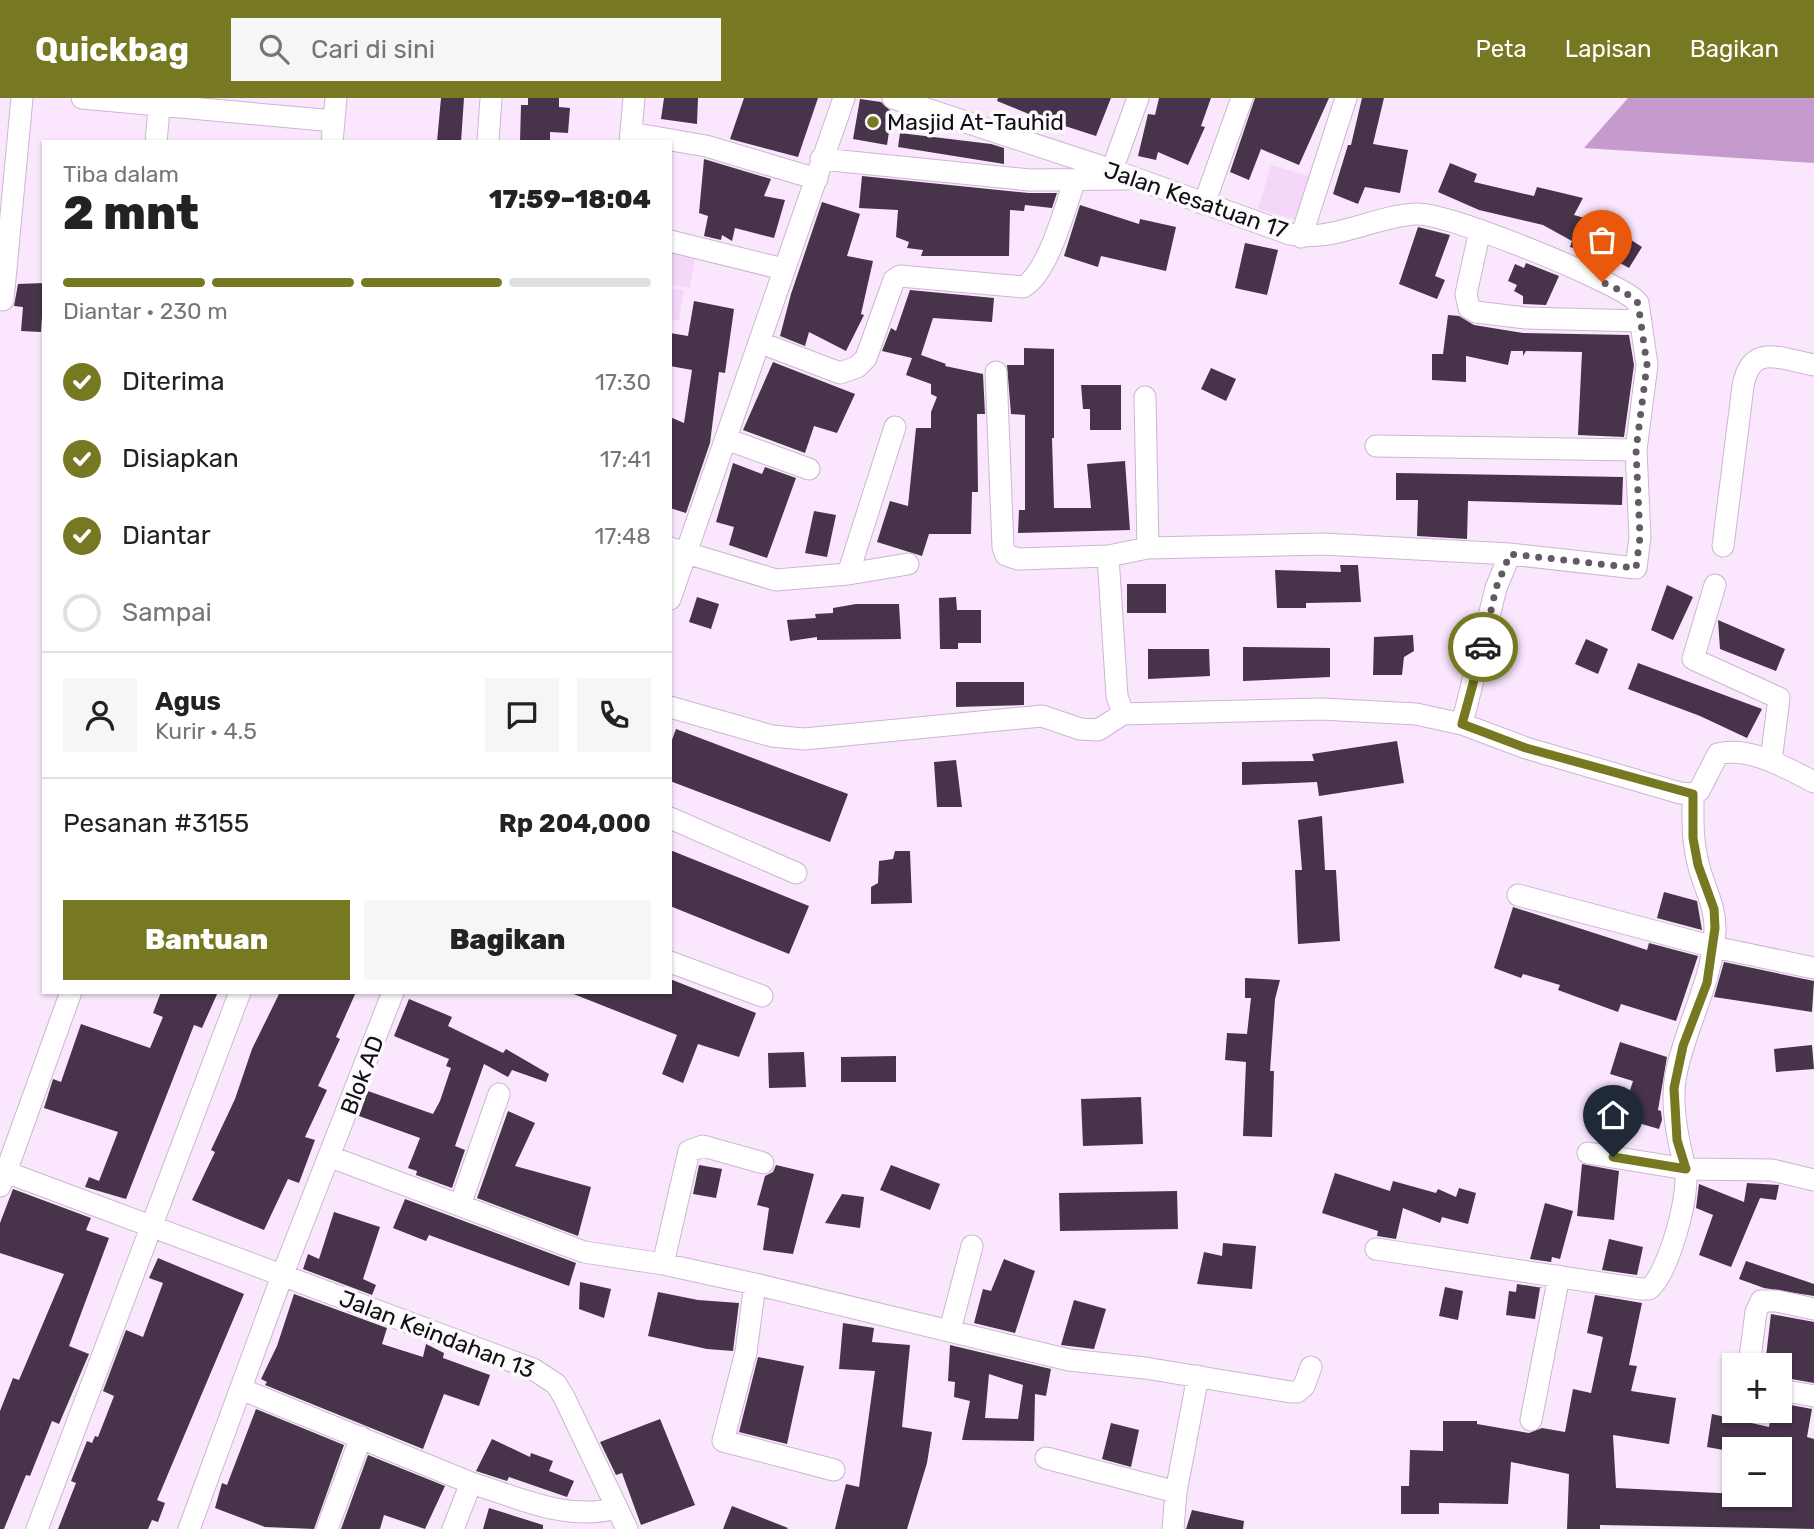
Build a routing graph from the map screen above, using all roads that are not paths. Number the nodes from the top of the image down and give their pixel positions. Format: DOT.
graph roads {
  1 [pos="22,98"];
  2 [pos="82,98"];
  3 [pos="336,98"];
  4 [pos="491,98"];
  5 [pos="634,98"];
  6 [pos="844,98"];
  7 [pos="893,98"];
  8 [pos="1139,98"];
  9 [pos="1242,98"];
  10 [pos="1346,98"];
  11 [pos="160,102"];
  12 [pos="333,131"];
  13 [pos="631,138"];
  14 [pos="156,140"];
  15 [pos="488,140"];
  16 [pos="650,140"];
  17 [pos="672,142"];
  18 [pos="819,169"];
  19 [pos="1112,170"];
  20 [pos="1132,179"];
  21 [pos="1075,180"];
  22 [pos="1204,204"];
  23 [pos="4,221"];
  24 [pos="1480,230"];
  25 [pos="1301,237"];
  26 [pos="672,241"];
  27 [pos="783,269"];
  28 [pos="3,300"];
  29 [pos="1641,321"];
  30 [pos="761,343"];
  31 [pos="1814,365"];
  32 [pos="996,372"];
  33 [pos="1145,397"];
  34 [pos="895,427"];
  35 [pos="726,439"];
  36 [pos="1376,446"];
  37 [pos="1636,450"];
  38 [pos="809,469"];
  39 [pos="1723,545"];
  40 [pos="1148,548"];
  41 [pos="678,550"];
  42 [pos="1510,554"];
  43 [pos="1108,556"];
  44 [pos="908,564"];
  45 [pos="848,574"];
  46 [pos="1715,585"];
  47 [pos="672,587"];
  48 [pos="672,708"];
  49 [pos="1123,714"];
  50 [pos="1462,724"];
  51 [pos="1771,761"];
  52 [pos="1814,782"];
  53 [pos="1693,794"];
  54 [pos="672,819"];
  55 [pos="796,873"];
  56 [pos="1518,895"];
  57 [pos="1714,947"];
  58 [pos="672,963"];
  59 [pos="1814,968"];
  60 [pos="70,994"];
  61 [pos="239,994"];
  62 [pos="392,994"];
  63 [pos="762,996"];
  64 [pos="499,1094"];
  65 [pos="1588,1153"];
  66 [pos="331,1157"];
  67 [pos="763,1163"];
  68 [pos="1686,1169"];
  69 [pos="3,1179"];
  70 [pos="1814,1180"];
  71 [pos="460,1205"];
  72 [pos="152,1227"];
  73 [pos="972,1246"];
  74 [pos="1376,1249"];
  75 [pos="663,1264"];
  76 [pos="282,1276"];
  77 [pos="1559,1276"];
  78 [pos="755,1284"];
  79 [pos="1814,1309"];
  80 [pos="950,1330"];
  81 [pos="1750,1353"];
  82 [pos="1311,1367"];
  83 [pos="1198,1376"];
  84 [pos="241,1389"];
  85 [pos="1792,1392"];
  86 [pos="1814,1396"];
  87 [pos="1531,1420"];
  88 [pos="362,1437"];
  89 [pos="1046,1458"];
  90 [pos="834,1470"];
  91 [pos="471,1483"];
  92 [pos="1176,1492"];
  93 [pos="616,1508"];
  94 [pos="37,1529"];
  95 [pos="189,1529"];
  96 [pos="327,1529"];
  97 [pos="453,1529"];
  98 [pos="627,1529"];
  99 [pos="1173,1529"];
  1 -- 23 [label="street"];
  2 -- 11 [label="street"];
  3 -- 12 [label="street"];
  4 -- 15 [label="street"];
  5 -- 13 [label="street"];
  6 -- 18 [label="street"];
  7 -- 19 [label="street, Jalan Kesatuan 17"];
  8 -- 19 [label="street"];
  9 -- 22 [label="street"];
  10 -- 25 [label="street"];
  11 -- 12 [label="street"];
  11 -- 14 [label="street"];
  13 -- 16 [label="street"];
  17 -- 18 [label="street"];
  18 -- 21 [label="street"];
  18 -- 27 [label="street"];
  19 -- 20 [label="street, Jalan Kesatuan 17"];
  20 -- 21 [label="street"];
  20 -- 22 [label="street, Jalan Kesatuan 17"];
  21 -- 30 [label="street"];
  22 -- 25 [label="street, Jalan Kesatuan 17"];
  23 -- 28 [label="street"];
  24 -- 25 [label="street, Jalan Kesatuan 17"];
  24 -- 29 [label="street, Jalan Kesatuan 17"];
  24 -- 29 [label="street"];
  26 -- 27 [label="street"];
  27 -- 30 [label="street"];
  29 -- 37 [label="street"];
  30 -- 35 [label="street"];
  31 -- 39 [label="street"];
  32 -- 43 [label="street"];
  33 -- 40 [label="street"];
  34 -- 45 [label="street"];
  35 -- 38 [label="street"];
  35 -- 41 [label="street"];
  36 -- 37 [label="street"];
  37 -- 42 [label="street"];
  40 -- 42 [label="street"];
  40 -- 43 [label="street"];
  41 -- 45 [label="street"];
  41 -- 47 [label="street"];
  42 -- 50 [label="street"];
  43 -- 49 [label="street"];
  44 -- 45 [label="street"];
  46 -- 51 [label="street"];
  48 -- 49 [label="street"];
  49 -- 50 [label="street"];
  50 -- 53 [label="street"];
  51 -- 52 [label="street"];
  51 -- 53 [label="street"];
  53 -- 57 [label="street"];
  54 -- 55 [label="street"];
  56 -- 57 [label="street"];
  57 -- 59 [label="street"];
  57 -- 68 [label="street"];
  58 -- 63 [label="street"];
  60 -- 69 [label="street"];
  61 -- 72 [label="street"];
  62 -- 66 [label="street, Blok AD"];
  64 -- 71 [label="street"];
  65 -- 68 [label="street"];
  66 -- 71 [label="street"];
  66 -- 76 [label="street, Blok AD"];
  67 -- 75 [label="street"];
  68 -- 70 [label="street"];
  68 -- 77 [label="street"];
  69 -- 72 [label="street, Jalan Keindahan 13"];
  71 -- 75 [label="street"];
  72 -- 76 [label="street, Jalan Keindahan 13"];
  72 -- 94 [label="street"];
  73 -- 80 [label="street"];
  74 -- 77 [label="street"];
  75 -- 78 [label="street"];
  76 -- 84 [label="street, Blok AD"];
  76 -- 93 [label="street, Jalan Keindahan 13"];
  77 -- 87 [label="street"];
  78 -- 80 [label="street"];
  78 -- 90 [label="street"];
  79 -- 81 [label="street"];
  80 -- 83 [label="street"];
  82 -- 83 [label="street"];
  83 -- 92 [label="street"];
  84 -- 88 [label="street"];
  84 -- 95 [label="street, Blok AD"];
  85 -- 86 [label="street"];
  88 -- 91 [label="street"];
  88 -- 96 [label="street"];
  89 -- 92 [label="street"];
  91 -- 93 [label="street"];
  91 -- 97 [label="street"];
  92 -- 99 [label="street"];
  93 -- 98 [label="street, Jalan Keindahan 13"];
}
